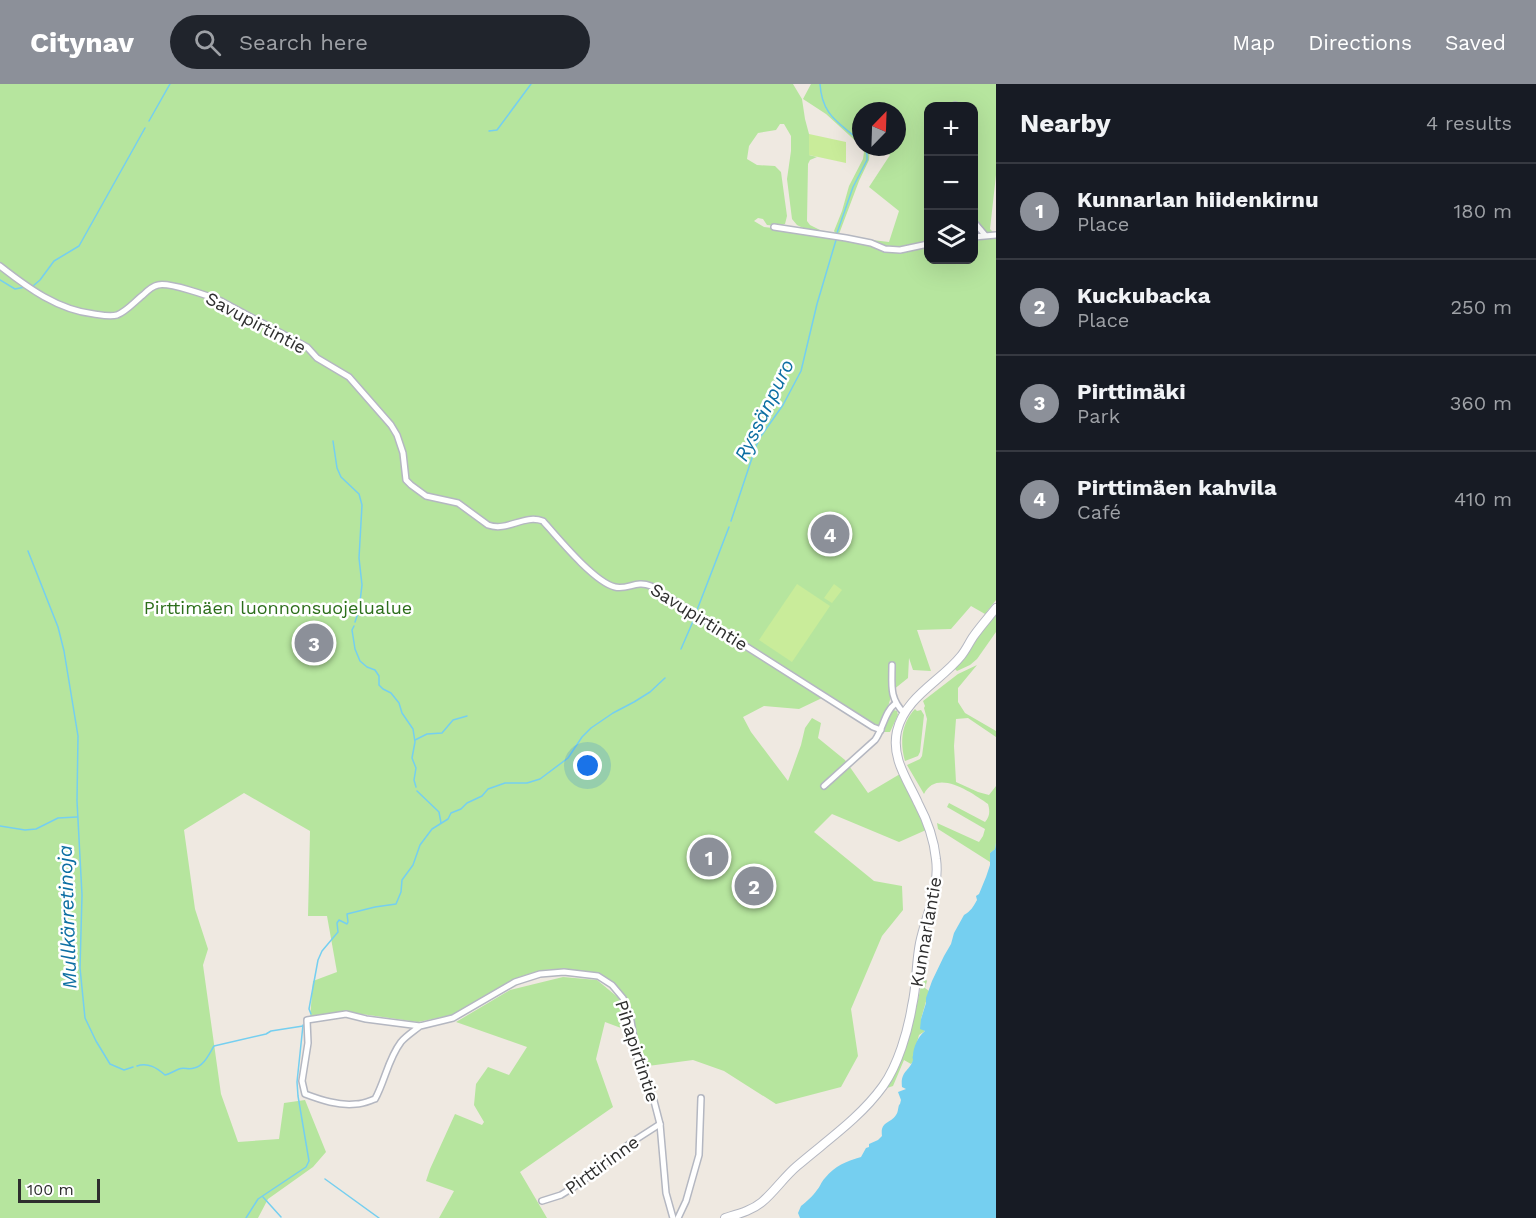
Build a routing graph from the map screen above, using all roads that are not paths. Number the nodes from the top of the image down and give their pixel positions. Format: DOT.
graph roads {
  1 [pos="774,227"];
  2 [pos="978,227"];
  3 [pos="985,235"];
  4 [pos="996,235"];
  5 [pos="978,236"];
  6 [pos="924,245"];
  7 [pos="0,266"];
  8 [pos="996,608"];
  9 [pos="892,665"];
  10 [pos="895,704"];
  11 [pos="904,713"];
  12 [pos="881,730"];
  13 [pos="824,786"];
  14 [pos="420,1026"];
  15 [pos="701,1098"];
  16 [pos="660,1124"];
  17 [pos="542,1201"];
  18 [pos="673,1218"];
  19 [pos="678,1218"];
  20 [pos="725,1218"];
  1 -- 6 [label="street"];
  2 -- 3 [label="street"];
  3 -- 4 [label="street"];
  3 -- 5 [label="street"];
  7 -- 12 [label="street, Savupirtintie"];
  8 -- 11 [label="main road, Kunnarlantie"];
  9 -- 10 [label="street"];
  10 -- 11 [label="street"];
  10 -- 12 [label="street"];
  11 -- 20 [label="main road, Kunnarlantie"];
  12 -- 13 [label="street"];
  14 -- 14 [label="street, Pihapirtintie"];
  14 -- 16 [label="street, Pihapirtintie"];
  15 -- 19 [label="street"];
  16 -- 17 [label="street, Pirttirinne"];
  16 -- 18 [label="street, Pihapirtintie"];
}
